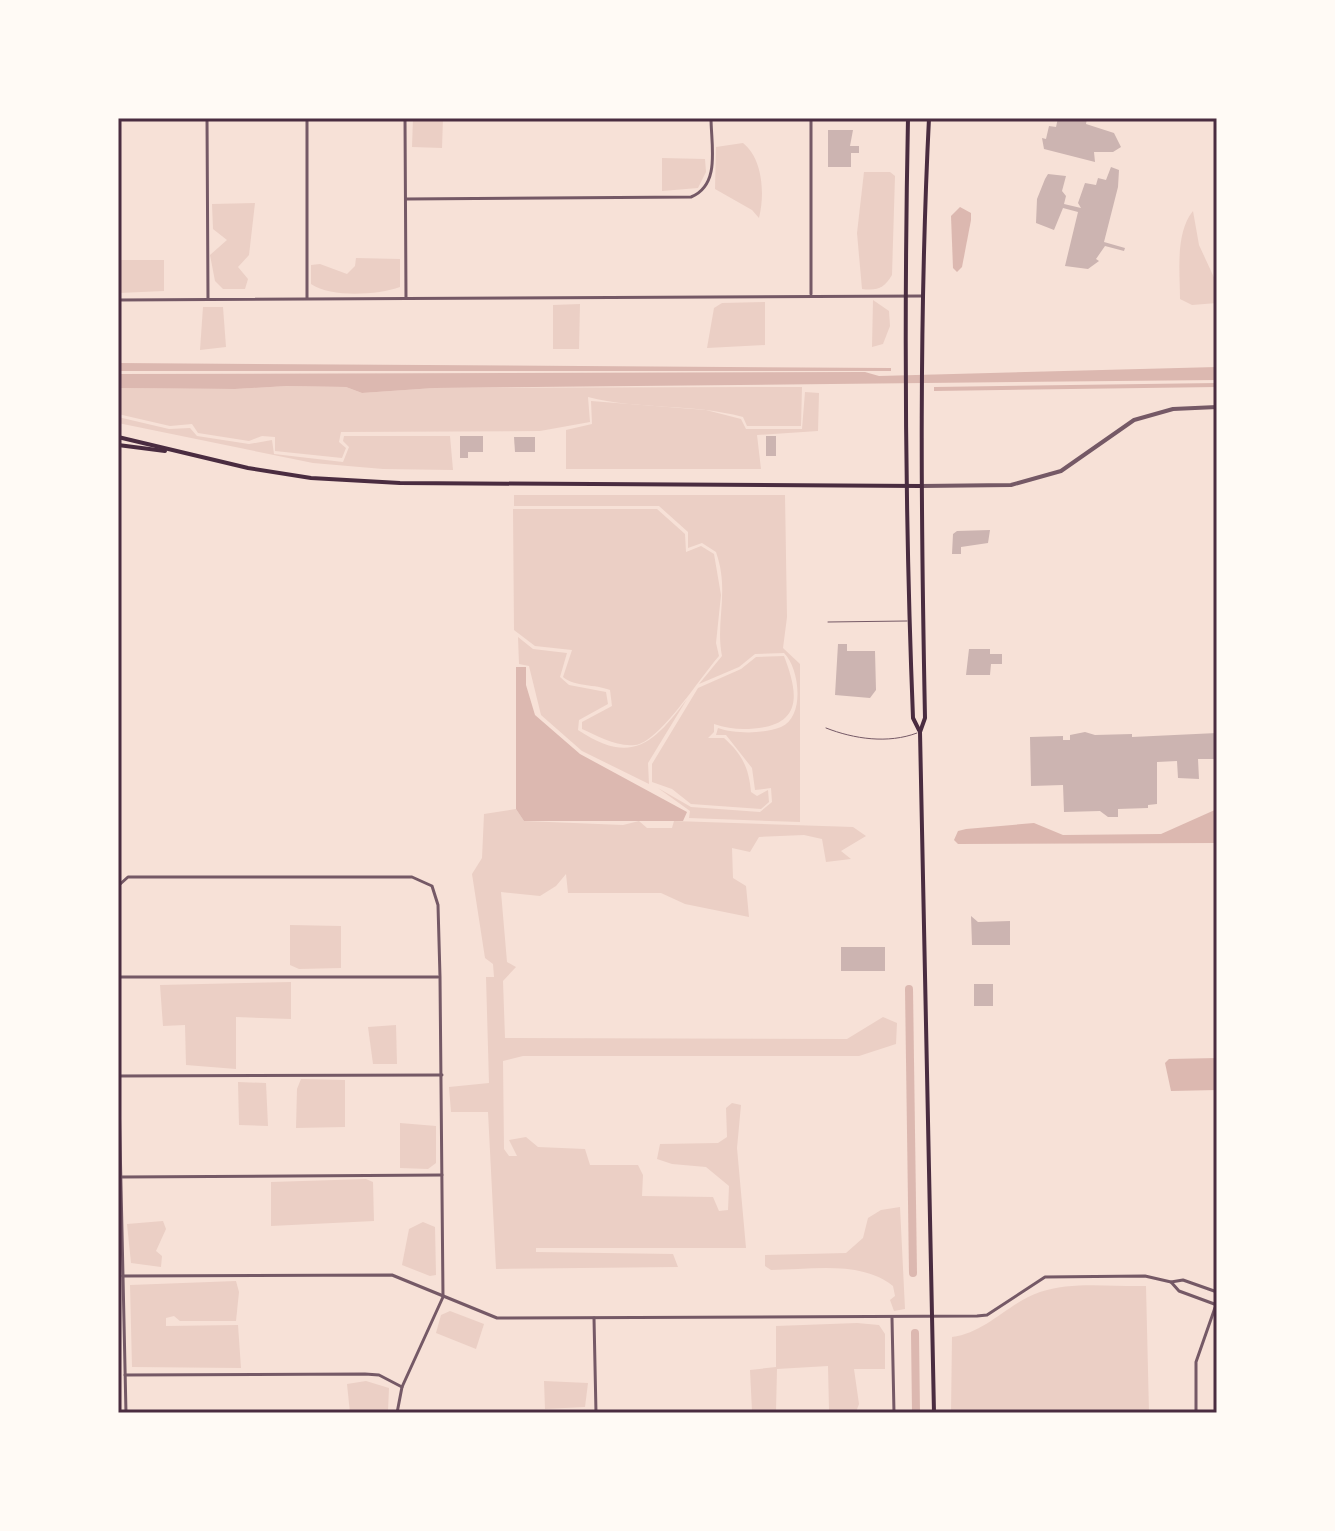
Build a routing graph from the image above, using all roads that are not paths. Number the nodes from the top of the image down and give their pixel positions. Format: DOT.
graph roads {
  1 [pos="207,118"];
  2 [pos="307,118"];
  3 [pos="405,118"];
  4 [pos="711,118"];
  5 [pos="811,118"];
  6 [pos="908,118"];
  7 [pos="929,118"];
  8 [pos="406,199"];
  9 [pos="811,295"];
  10 [pos="904,296"];
  11 [pos="922,296"];
  12 [pos="406,298"];
  13 [pos="307,299"];
  14 [pos="118,300"];
  15 [pos="208,300"];
  16 [pos="1217,407"];
  17 [pos="118,437"];
  18 [pos="118,445"];
  19 [pos="188,453"];
  20 [pos="907,486"];
  21 [pos="921,486"];
  22 [pos="910,621"];
  23 [pos="828,622"];
  24 [pos="826,728"];
  25 [pos="920,732"];
  26 [pos="118,885"];
  27 [pos="118,977"];
  28 [pos="440,977"];
  29 [pos="118,1050"];
  30 [pos="442,1075"];
  31 [pos="118,1076"];
  32 [pos="443,1175"];
  33 [pos="121,1177"];
  34 [pos="123,1276"];
  35 [pos="1171,1282"];
  36 [pos="1217,1292"];
  37 [pos="443,1297"];
  38 [pos="1217,1304"];
  39 [pos="932,1316"];
  40 [pos="594,1318"];
  41 [pos="892,1318"];
  42 [pos="125,1375"];
  43 [pos="402,1387"];
  44 [pos="126,1413"];
  45 [pos="397,1413"];
  46 [pos="596,1413"];
  47 [pos="894,1413"];
  48 [pos="934,1413"];
  49 [pos="1196,1413"];
  1 -- 15 [label="street"];
  2 -- 13 [label="street"];
  3 -- 8 [label="street"];
  4 -- 8 [label="street"];
  5 -- 9 [label="street"];
  6 -- 10 [label="main road"];
  7 -- 11 [label="main road"];
  8 -- 12 [label="street"];
  9 -- 10 [label="street"];
  9 -- 12 [label="street"];
  10 -- 11 [label="street"];
  10 -- 20 [label="main road"];
  11 -- 21 [label="main road"];
  12 -- 13 [label="street"];
  13 -- 15 [label="street"];
  14 -- 15 [label="street"];
  16 -- 21 [label="street"];
  17 -- 19 [label="main road"];
  18 -- 19 [label="main road"];
  19 -- 20 [label="main road"];
  20 -- 21 [label="main road"];
  20 -- 22 [label="main road"];
  21 -- 25 [label="main road"];
  22 -- 23 [label="lane"];
  22 -- 25 [label="main road"];
  24 -- 25 [label="lane"];
  25 -- 39 [label="main road"];
  26 -- 28 [label="street"];
  27 -- 28 [label="street"];
  28 -- 30 [label="street"];
  29 -- 31 [label="street"];
  30 -- 31 [label="street"];
  30 -- 32 [label="street"];
  31 -- 33 [label="street"];
  32 -- 33 [label="street"];
  32 -- 37 [label="street"];
  33 -- 34 [label="street"];
  34 -- 37 [label="street"];
  34 -- 42 [label="street"];
  35 -- 36 [label="street"];
  35 -- 38 [label="street"];
  35 -- 39 [label="street"];
  37 -- 40 [label="street"];
  37 -- 43 [label="street"];
  38 -- 49 [label="street"];
  39 -- 41 [label="street"];
  39 -- 48 [label="main road"];
  40 -- 41 [label="street"];
  40 -- 46 [label="street"];
  41 -- 47 [label="street"];
  42 -- 43 [label="street"];
  42 -- 44 [label="street"];
  43 -- 45 [label="street"];
}
